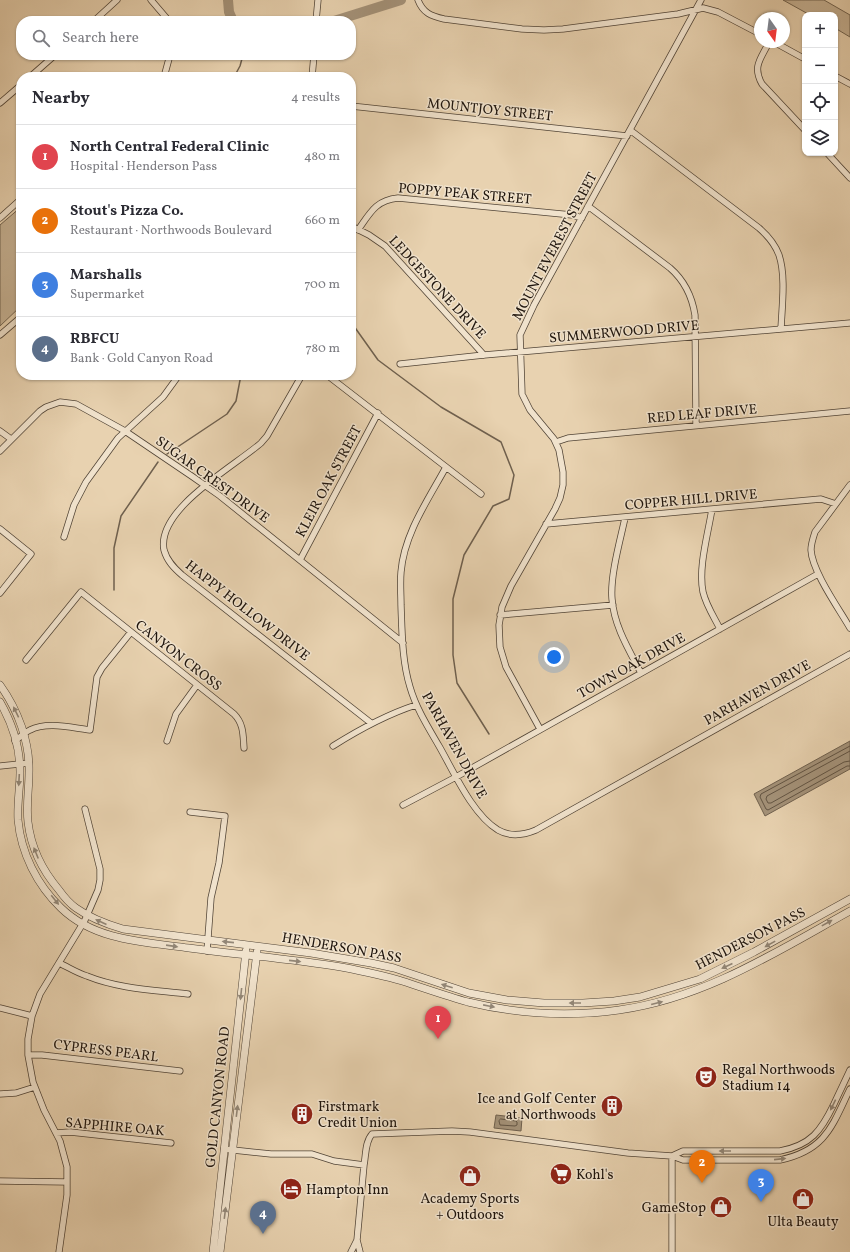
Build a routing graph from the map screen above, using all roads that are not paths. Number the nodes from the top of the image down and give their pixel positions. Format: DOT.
graph roads {
  1 [pos="117,0"];
  2 [pos="151,0"];
  3 [pos="318,0"];
  4 [pos="418,0"];
  5 [pos="701,0"];
  6 [pos="696,9"];
  7 [pos="99,16"];
  8 [pos="165,16"];
  9 [pos="316,16"];
  10 [pos="754,31"];
  11 [pos="766,48"];
  12 [pos="785,48"];
  13 [pos="802,57"];
  14 [pos="49,60"];
  15 [pos="169,60"];
  16 [pos="314,60"];
  17 [pos="36,72"];
  18 [pos="165,72"];
  19 [pos="312,72"];
  20 [pos="838,78"];
  21 [pos="850,84"];
  22 [pos="16,90"];
  23 [pos="0,104"];
  24 [pos="356,106"];
  25 [pos="802,127"];
  26 [pos="628,133"];
  27 [pos="830,156"];
  28 [pos="850,178"];
  29 [pos="16,204"];
  30 [pos="588,206"];
  31 [pos="0,218"];
  32 [pos="582,218"];
  33 [pos="358,230"];
  34 [pos="16,321"];
  35 [pos="850,323"];
  36 [pos="781,329"];
  37 [pos="0,335"];
  38 [pos="696,336"];
  39 [pos="521,352"];
  40 [pos="484,355"];
  41 [pos="400,364"];
  42 [pos="175,380"];
  43 [pos="299,380"];
  44 [pos="334,380"];
  45 [pos="850,411"];
  46 [pos="378,413"];
  47 [pos="696,425"];
  48 [pos="0,431"];
  49 [pos="125,431"];
  50 [pos="11,439"];
  51 [pos="556,442"];
  52 [pos="0,450"];
  53 [pos="446,467"];
  54 [pos="205,485"];
  55 [pos="850,485"];
  56 [pos="481,494"];
  57 [pos="836,504"];
  58 [pos="712,509"];
  59 [pos="625,518"];
  60 [pos="546,524"];
  61 [pos="0,530"];
  62 [pos="64,537"];
  63 [pos="300,560"];
  64 [pos="818,574"];
  65 [pos="0,594"];
  66 [pos="613,605"];
  67 [pos="500,615"];
  68 [pos="850,628"];
  69 [pos="720,629"];
  70 [pos="131,632"];
  71 [pos="403,643"];
  72 [pos="850,654"];
  73 [pos="26,660"];
  74 [pos="641,673"];
  75 [pos="0,685"];
  76 [pos="197,685"];
  77 [pos="0,702"];
  78 [pos="416,705"];
  79 [pos="371,723"];
  80 [pos="540,729"];
  81 [pos="24,734"];
  82 [pos="15,741"];
  83 [pos="167,741"];
  84 [pos="333,746"];
  85 [pos="244,748"];
  86 [pos="29,763"];
  87 [pos="20,764"];
  88 [pos="0,766"];
  89 [pos="456,777"];
  90 [pos="403,805"];
  91 [pos="85,809"];
  92 [pos="190,812"];
  93 [pos="850,899"];
  94 [pos="850,911"];
  95 [pos="86,915"];
  96 [pos="83,923"];
  97 [pos="799,927"];
  98 [pos="804,936"];
  99 [pos="208,940"];
  100 [pos="247,945"];
  101 [pos="257,946"];
  102 [pos="207,951"];
  103 [pos="246,955"];
  104 [pos="256,956"];
  105 [pos="59,963"];
  106 [pos="713,973"];
  107 [pos="717,982"];
  108 [pos="188,994"];
  109 [pos="614,1001"];
  110 [pos="0,1008"];
  111 [pos="618,1010"];
  112 [pos="32,1016"];
  113 [pos="28,1055"];
  114 [pos="850,1070"];
  115 [pos="180,1071"];
  116 [pos="844,1084"];
  117 [pos="35,1087"];
  118 [pos="850,1088"];
  119 [pos="0,1094"];
  120 [pos="56,1133"];
  121 [pos="171,1143"];
  122 [pos="228,1149"];
  123 [pos="741,1151"];
  124 [pos="672,1156"];
  125 [pos="741,1160"];
  126 [pos="364,1165"];
  127 [pos="0,1182"];
  128 [pos="68,1182"];
  129 [pos="357,1240"];
  130 [pos="59,1252"];
  131 [pos="213,1252"];
  132 [pos="220,1252"];
  133 [pos="351,1252"];
  134 [pos="360,1252"];
  135 [pos="672,1252"];
  1 -- 7 [label="street"];
  2 -- 8 [label="street"];
  3 -- 9 [label="street"];
  4 -- 6 [label="street"];
  5 -- 6 [label="street, MOUNT EVEREST STREET"];
  6 -- 10 [label="street"];
  6 -- 26 [label="street, MOUNT EVEREST STREET"];
  11 -- 25 [label="street"];
  12 -- 13 [label="street"];
  14 -- 17 [label="street"];
  15 -- 18 [label="street"];
  16 -- 19 [label="street"];
  20 -- 21 [label="street"];
  22 -- 23 [label="street"];
  24 -- 26 [label="street, MOUNTJOY STREET"];
  26 -- 30 [label="street, MOUNT EVEREST STREET"];
  26 -- 36 [label="street"];
  27 -- 28 [label="street"];
  29 -- 31 [label="street"];
  30 -- 32 [label="street, MOUNT EVEREST STREET"];
  30 -- 38 [label="street"];
  32 -- 33 [label="street, POPPY PEAK STREET"];
  32 -- 39 [label="street, MOUNT EVEREST STREET"];
  33 -- 40 [label="street, LEDGESTONE DRIVE"];
  34 -- 37 [label="street"];
  35 -- 36 [label="street, SUMMERWOOD DRIVE"];
  36 -- 38 [label="street, SUMMERWOOD DRIVE"];
  38 -- 39 [label="street, SUMMERWOOD DRIVE"];
  38 -- 47 [label="street"];
  39 -- 40 [label="street, SUMMERWOOD DRIVE"];
  39 -- 51 [label="street, MOUNT EVEREST STREET"];
  40 -- 41 [label="street, SUMMERWOOD DRIVE"];
  42 -- 49 [label="street"];
  43 -- 54 [label="street, HAPPY HOLLOW DRIVE"];
  44 -- 46 [label="street"];
  45 -- 47 [label="street, RED LEAF DRIVE"];
  46 -- 53 [label="street"];
  46 -- 63 [label="street, KLEIR OAK STREET"];
  47 -- 51 [label="street, RED LEAF DRIVE"];
  48 -- 50 [label="street"];
  49 -- 50 [label="street, SUGAR CREST DRIVE"];
  49 -- 54 [label="street, SUGAR CREST DRIVE"];
  49 -- 62 [label="street"];
  50 -- 52 [label="street, SUGAR CREST DRIVE"];
  51 -- 60 [label="street, MOUNT EVEREST STREET"];
  53 -- 56 [label="street"];
  53 -- 71 [label="street, PARHAVEN DRIVE"];
  54 -- 63 [label="street, SUGAR CREST DRIVE"];
  54 -- 79 [label="street, HAPPY HOLLOW DRIVE"];
  55 -- 57 [label="street"];
  57 -- 58 [label="street, COPPER HILL DRIVE"];
  57 -- 64 [label="street"];
  58 -- 59 [label="street, COPPER HILL DRIVE"];
  58 -- 69 [label="street"];
  59 -- 60 [label="street, COPPER HILL DRIVE"];
  59 -- 66 [label="street"];
  60 -- 67 [label="street, MOUNT EVEREST STREET"];
  61 -- 65 [label="street"];
  63 -- 71 [label="street, SUGAR CREST DRIVE"];
  64 -- 68 [label="street"];
  64 -- 69 [label="street, TOWN OAK DRIVE"];
  66 -- 67 [label="street"];
  66 -- 74 [label="street"];
  67 -- 80 [label="street, MOUNT EVEREST STREET"];
  69 -- 74 [label="street, TOWN OAK DRIVE"];
  70 -- 73 [label="street, CANYON CROSS"];
  70 -- 76 [label="street, CANYON CROSS"];
  70 -- 81 [label="street"];
  71 -- 78 [label="street, PARHAVEN DRIVE"];
  72 -- 89 [label="street, PARHAVEN DRIVE"];
  74 -- 80 [label="street, TOWN OAK DRIVE"];
  81 -- 75 [label="street, HENDERSON PASS, one-way"];
  76 -- 83 [label="street"];
  76 -- 85 [label="street, CANYON CROSS"];
  77 -- 82 [label="street, HENDERSON PASS"];
  78 -- 79 [label="street"];
  78 -- 89 [label="street, PARHAVEN DRIVE"];
  79 -- 84 [label="street"];
  80 -- 89 [label="street, TOWN OAK DRIVE"];
  81 -- 82 [label="street"];
  81 -- 86 [label="street, HENDERSON PASS"];
  82 -- 87 [label="street, HENDERSON PASS"];
  86 -- 87 [label="street"];
  95 -- 86 [label="street, HENDERSON PASS, one-way"];
  87 -- 88 [label="street"];
  87 -- 96 [label="street, HENDERSON PASS, one-way"];
  89 -- 90 [label="street, TOWN OAK DRIVE"];
  91 -- 95 [label="street"];
  92 -- 99 [label="street"];
  93 -- 97 [label="street, HENDERSON PASS"];
  98 -- 94 [label="street, HENDERSON PASS, one-way"];
  95 -- 96 [label="street"];
  99 -- 95 [label="street, HENDERSON PASS, one-way"];
  96 -- 102 [label="street, HENDERSON PASS, one-way"];
  96 -- 105 [label="street"];
  97 -- 98 [label="street"];
  97 -- 106 [label="street, HENDERSON PASS, one-way"];
  98 -- 107 [label="street, HENDERSON PASS"];
  100 -- 99 [label="street, HENDERSON PASS, one-way"];
  99 -- 102 [label="street"];
  100 -- 101 [label="street, HENDERSON PASS"];
  100 -- 103 [label="street, GOLD CANYON ROAD"];
  101 -- 104 [label="street, GOLD CANYON ROAD"];
  109 -- 101 [label="street, HENDERSON PASS, one-way"];
  102 -- 103 [label="street, HENDERSON PASS"];
  103 -- 104 [label="street, HENDERSON PASS"];
  103 -- 122 [label="street, GOLD CANYON ROAD, one-way"];
  104 -- 111 [label="street, HENDERSON PASS, one-way"];
  122 -- 104 [label="street, GOLD CANYON ROAD, one-way"];
  105 -- 108 [label="street"];
  105 -- 112 [label="street"];
  106 -- 107 [label="street"];
  106 -- 109 [label="street, HENDERSON PASS"];
  111 -- 107 [label="street, HENDERSON PASS, one-way"];
  109 -- 111 [label="street"];
  110 -- 112 [label="street"];
  112 -- 113 [label="street"];
  113 -- 115 [label="street, CYPRESS PEARL"];
  113 -- 117 [label="street"];
  114 -- 116 [label="street"];
  116 -- 118 [label="street"];
  116 -- 123 [label="street, one-way"];
  117 -- 119 [label="street"];
  117 -- 120 [label="street"];
  125 -- 118 [label="street, one-way"];
  120 -- 121 [label="street, SAPPHIRE OAK"];
  120 -- 128 [label="street"];
  122 -- 126 [label="street"];
  122 -- 131 [label="street, GOLD CANYON ROAD"];
  132 -- 122 [label="street, GOLD CANYON ROAD, one-way"];
  123 -- 124 [label="street, one-way"];
  123 -- 125 [label="street"];
  124 -- 125 [label="street"];
  124 -- 126 [label="street"];
  124 -- 135 [label="street"];
  126 -- 129 [label="street"];
  127 -- 128 [label="street"];
  128 -- 130 [label="street"];
  129 -- 133 [label="street"];
  129 -- 134 [label="street"];
}
